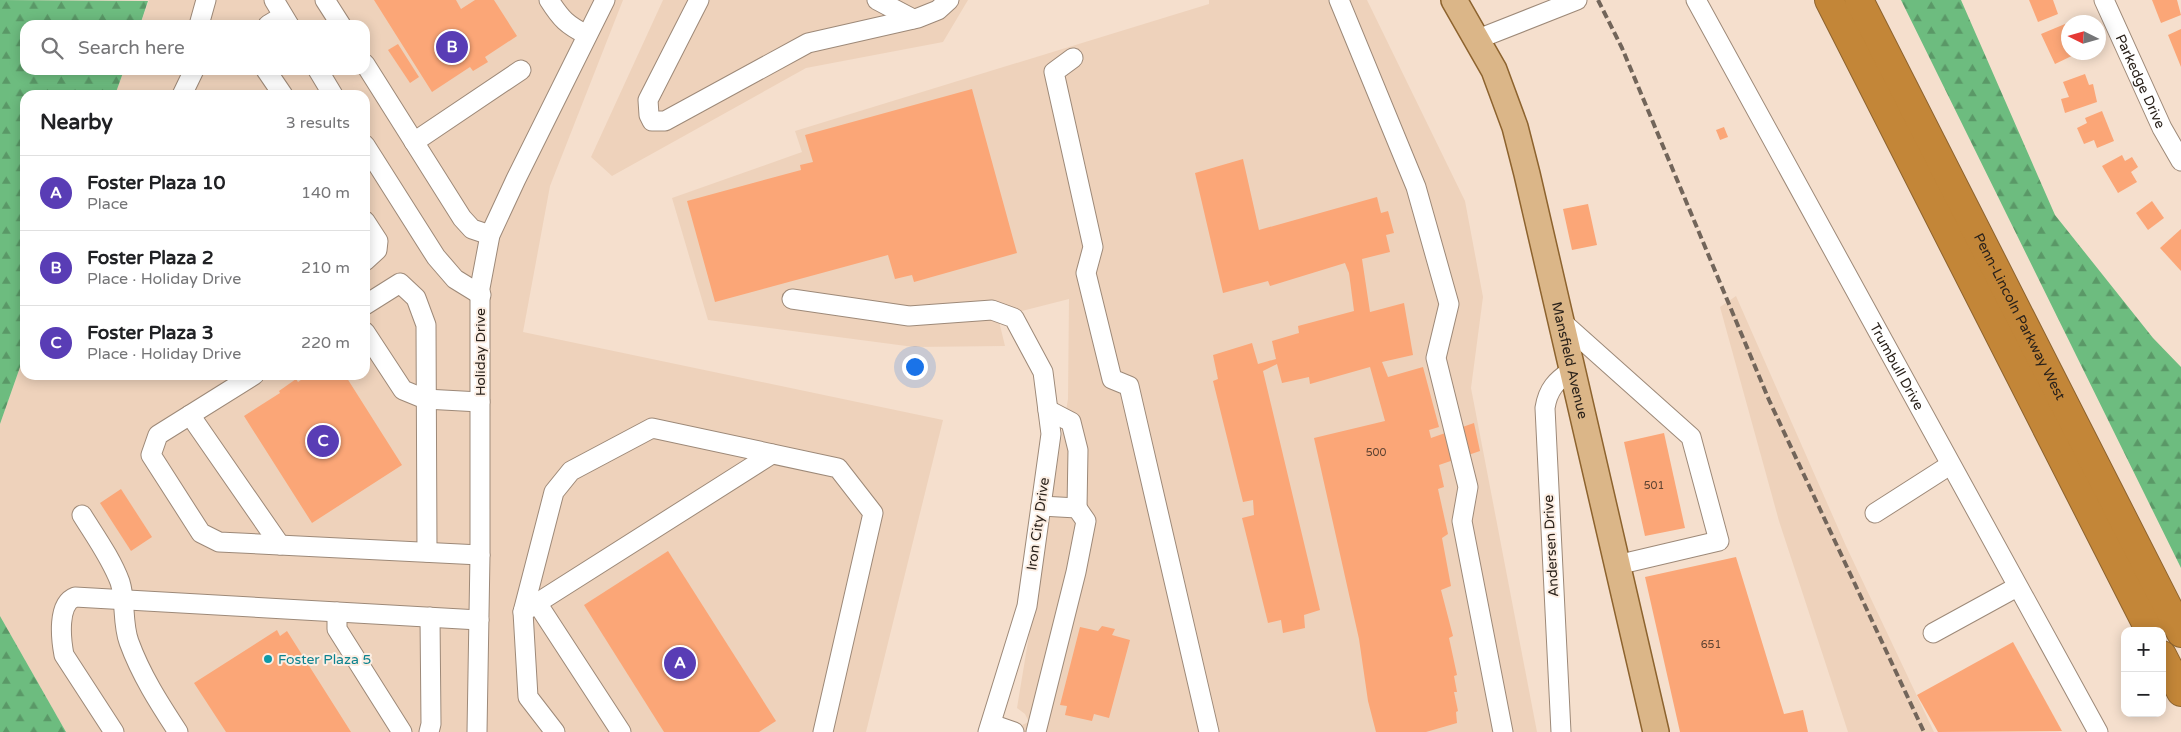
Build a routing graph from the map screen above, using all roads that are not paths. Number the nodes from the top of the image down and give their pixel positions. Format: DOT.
graph roads {
  1 [pos="206,0"];
  2 [pos="325,0"];
  3 [pos="549,0"];
  4 [pos="604,0"];
  5 [pos="699,0"];
  6 [pos="877,0"];
  7 [pos="949,0"];
  8 [pos="1339,0"];
  9 [pos="1454,0"];
  10 [pos="1696,0"];
  11 [pos="1829,0"];
  12 [pos="1859,0"];
  13 [pos="2104,0"];
  14 [pos="1571,2"];
  15 [pos="913,18"];
  16 [pos="200,20"];
  17 [pos="338,20"];
  18 [pos="587,36"];
  19 [pos="1478,38"];
  20 [pos="1073,58"];
  21 [pos="521,70"];
  22 [pos="370,72"];
  23 [pos="192,75"];
  24 [pos="269,75"];
  25 [pos="321,75"];
  26 [pos="184,90"];
  27 [pos="280,90"];
  28 [pos="331,90"];
  29 [pos="414,142"];
  30 [pos="370,153"];
  31 [pos="2181,160"];
  32 [pos="370,229"];
  33 [pos="490,235"];
  34 [pos="370,257"];
  35 [pos="480,295"];
  36 [pos="792,299"];
  37 [pos="370,302"];
  38 [pos="1560,320"];
  39 [pos="370,340"];
  40 [pos="1572,370"];
  41 [pos="246,380"];
  42 [pos="425,399"];
  43 [pos="480,402"];
  44 [pos="1048,410"];
  45 [pos="190,415"];
  46 [pos="772,454"];
  47 [pos="1950,466"];
  48 [pos="1041,506"];
  49 [pos="1077,508"];
  50 [pos="1875,513"];
  51 [pos="82,515"];
  52 [pos="280,545"];
  53 [pos="427,552"];
  54 [pos="480,555"];
  55 [pos="1617,565"];
  56 [pos="2017,587"];
  57 [pos="124,600"];
  58 [pos="530,607"];
  59 [pos="337,612"];
  60 [pos="430,617"];
  61 [pos="479,620"];
  62 [pos="2148,627"];
  63 [pos="1933,633"];
  64 [pos="2181,633"];
  65 [pos="2166,663"];
  66 [pos="2181,692"];
  67 [pos="824,726"];
  68 [pos="990,728"];
  69 [pos="618,731"];
  70 [pos="114,732"];
  71 [pos="178,732"];
  72 [pos="402,732"];
  73 [pos="429,732"];
  74 [pos="477,732"];
  75 [pos="555,732"];
  76 [pos="806,732"];
  77 [pos="1014,732"];
  78 [pos="1036,732"];
  79 [pos="1209,732"];
  80 [pos="1503,732"];
  81 [pos="1561,732"];
  82 [pos="1656,732"];
  83 [pos="2098,732"];
  1 -- 16 [label="street"];
  2 -- 17 [label="street"];
  3 -- 18 [label="street"];
  4 -- 18 [label="street, Holiday Drive"];
  5 -- 15 [label="street"];
  6 -- 15 [label="street"];
  7 -- 15 [label="street"];
  8 -- 80 [label="street"];
  9 -- 19 [label="main road, Mansfield Avenue"];
  10 -- 47 [label="street, Trumbull Drive"];
  11 -- 62 [label="highway, Penn-Lincoln Parkway West"];
  12 -- 64 [label="highway, Penn-Lincoln Parkway West"];
  13 -- 31 [label="street, Parkedge Drive"];
  14 -- 19 [label="street"];
  18 -- 33 [label="street, Holiday Drive"];
  19 -- 38 [label="main road, Mansfield Avenue"];
  20 -- 79 [label="street"];
  21 -- 29 [label="street"];
  22 -- 29 [label="street"];
  23 -- 26 [label="street"];
  24 -- 27 [label="street"];
  25 -- 28 [label="street"];
  29 -- 33 [label="street"];
  30 -- 35 [label="street"];
  32 -- 34 [label="street"];
  33 -- 35 [label="street, Holiday Drive"];
  35 -- 43 [label="street, Holiday Drive"];
  36 -- 44 [label="street, Iron City Drive"];
  37 -- 42 [label="street"];
  38 -- 40 [label="main road, Mansfield Avenue"];
  38 -- 55 [label="street"];
  39 -- 42 [label="street"];
  40 -- 55 [label="main road, Mansfield Avenue"];
  40 -- 81 [label="street, Andersen Drive"];
  41 -- 45 [label="street"];
  42 -- 43 [label="street"];
  42 -- 53 [label="street"];
  43 -- 54 [label="street, Holiday Drive"];
  44 -- 48 [label="street, Iron City Drive"];
  44 -- 49 [label="street"];
  45 -- 52 [label="street"];
  45 -- 52 [label="street"];
  46 -- 58 [label="street"];
  46 -- 58 [label="street"];
  46 -- 67 [label="street"];
  47 -- 50 [label="street"];
  47 -- 56 [label="street, Trumbull Drive"];
  48 -- 49 [label="street"];
  48 -- 68 [label="street, Iron City Drive"];
  49 -- 78 [label="street"];
  51 -- 57 [label="street"];
  52 -- 53 [label="street"];
  53 -- 54 [label="street"];
  54 -- 61 [label="street, Holiday Drive"];
  55 -- 82 [label="main road, Mansfield Avenue"];
  56 -- 63 [label="street"];
  56 -- 83 [label="street, Trumbull Drive"];
  57 -- 59 [label="street"];
  57 -- 70 [label="street"];
  57 -- 71 [label="street"];
  58 -- 69 [label="street"];
  58 -- 75 [label="street"];
  59 -- 60 [label="street"];
  59 -- 72 [label="street"];
  60 -- 61 [label="street"];
  60 -- 73 [label="street"];
  61 -- 74 [label="street, Holiday Drive"];
  65 -- 66 [label="highway"];
  67 -- 76 [label="street"];
  68 -- 77 [label="street"];
}
